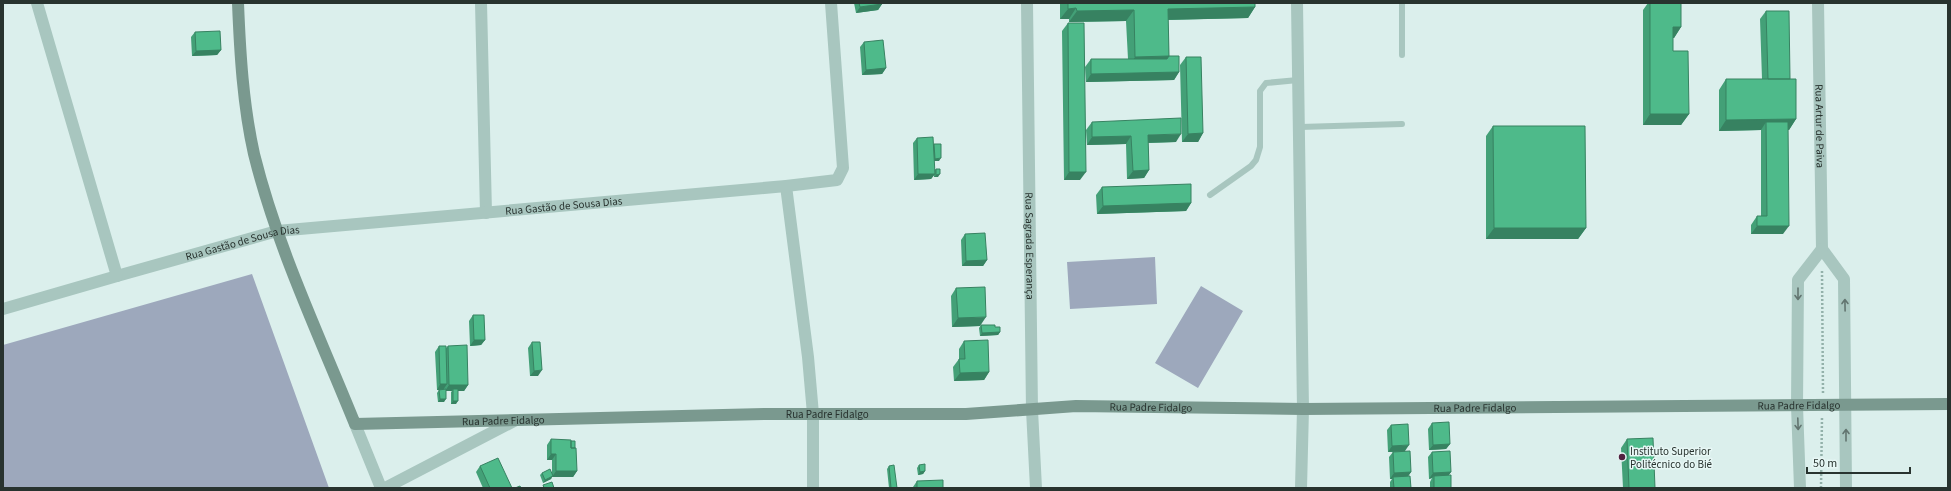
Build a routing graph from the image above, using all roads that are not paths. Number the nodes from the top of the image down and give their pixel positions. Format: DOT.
graph roads {
  1 [pos="37,3"];
  2 [pos="238,3"];
  3 [pos="481,3"];
  4 [pos="831,3"];
  5 [pos="1027,3"];
  6 [pos="1297,3"];
  7 [pos="1402,3"];
  8 [pos="1818,3"];
  9 [pos="1402,55"];
  10 [pos="1298,80"];
  11 [pos="1402,124"];
  12 [pos="1300,127"];
  13 [pos="786,186"];
  14 [pos="1210,195"];
  15 [pos="486,212"];
  16 [pos="277,231"];
  17 [pos="1822,249"];
  18 [pos="117,276"];
  19 [pos="3,309"];
  20 [pos="1948,404"];
  21 [pos="1846,405"];
  22 [pos="1797,406"];
  23 [pos="1304,409"];
  24 [pos="1032,410"];
  25 [pos="813,414"];
  26 [pos="516,420"];
  27 [pos="355,424"];
  28 [pos="381,488"];
  29 [pos="385,488"];
  30 [pos="813,488"];
  31 [pos="1036,488"];
  32 [pos="1301,488"];
  33 [pos="1800,488"];
  34 [pos="1846,488"];
  1 -- 18 [label="street"];
  2 -- 16 [label="street"];
  3 -- 15 [label="street"];
  4 -- 13 [label="street, Rua Gastão de Sousa Dias"];
  5 -- 24 [label="street, Rua Sagrada Esperança"];
  6 -- 10 [label="street"];
  7 -- 9 [label="lane"];
  8 -- 17 [label="street, Rua Artur de Paiva"];
  10 -- 12 [label="street"];
  10 -- 14 [label="lane"];
  11 -- 12 [label="lane"];
  12 -- 23 [label="street"];
  13 -- 15 [label="street, Rua Gastão de Sousa Dias"];
  13 -- 25 [label="street"];
  15 -- 16 [label="street, Rua Gastão de Sousa Dias"];
  16 -- 18 [label="street, Rua Gastão de Sousa Dias"];
  16 -- 27 [label="street"];
  21 -- 17 [label="street, one-way"];
  17 -- 22 [label="street, one-way"];
  18 -- 19 [label="street, Rua Gastão de Sousa Dias"];
  20 -- 21 [label="street, Rua Padre Fidalgo"];
  21 -- 22 [label="street, Rua Padre Fidalgo"];
  34 -- 21 [label="street, one-way"];
  22 -- 23 [label="street, Rua Padre Fidalgo"];
  22 -- 33 [label="street, one-way"];
  23 -- 24 [label="street, Rua Padre Fidalgo"];
  23 -- 32 [label="street"];
  24 -- 25 [label="street, Rua Padre Fidalgo"];
  24 -- 31 [label="street, Rua Sagrada Esperança"];
  25 -- 26 [label="street, Rua Padre Fidalgo"];
  25 -- 30 [label="street"];
  26 -- 27 [label="street, Rua Padre Fidalgo"];
  26 -- 29 [label="street"];
  27 -- 28 [label="street"];
}
